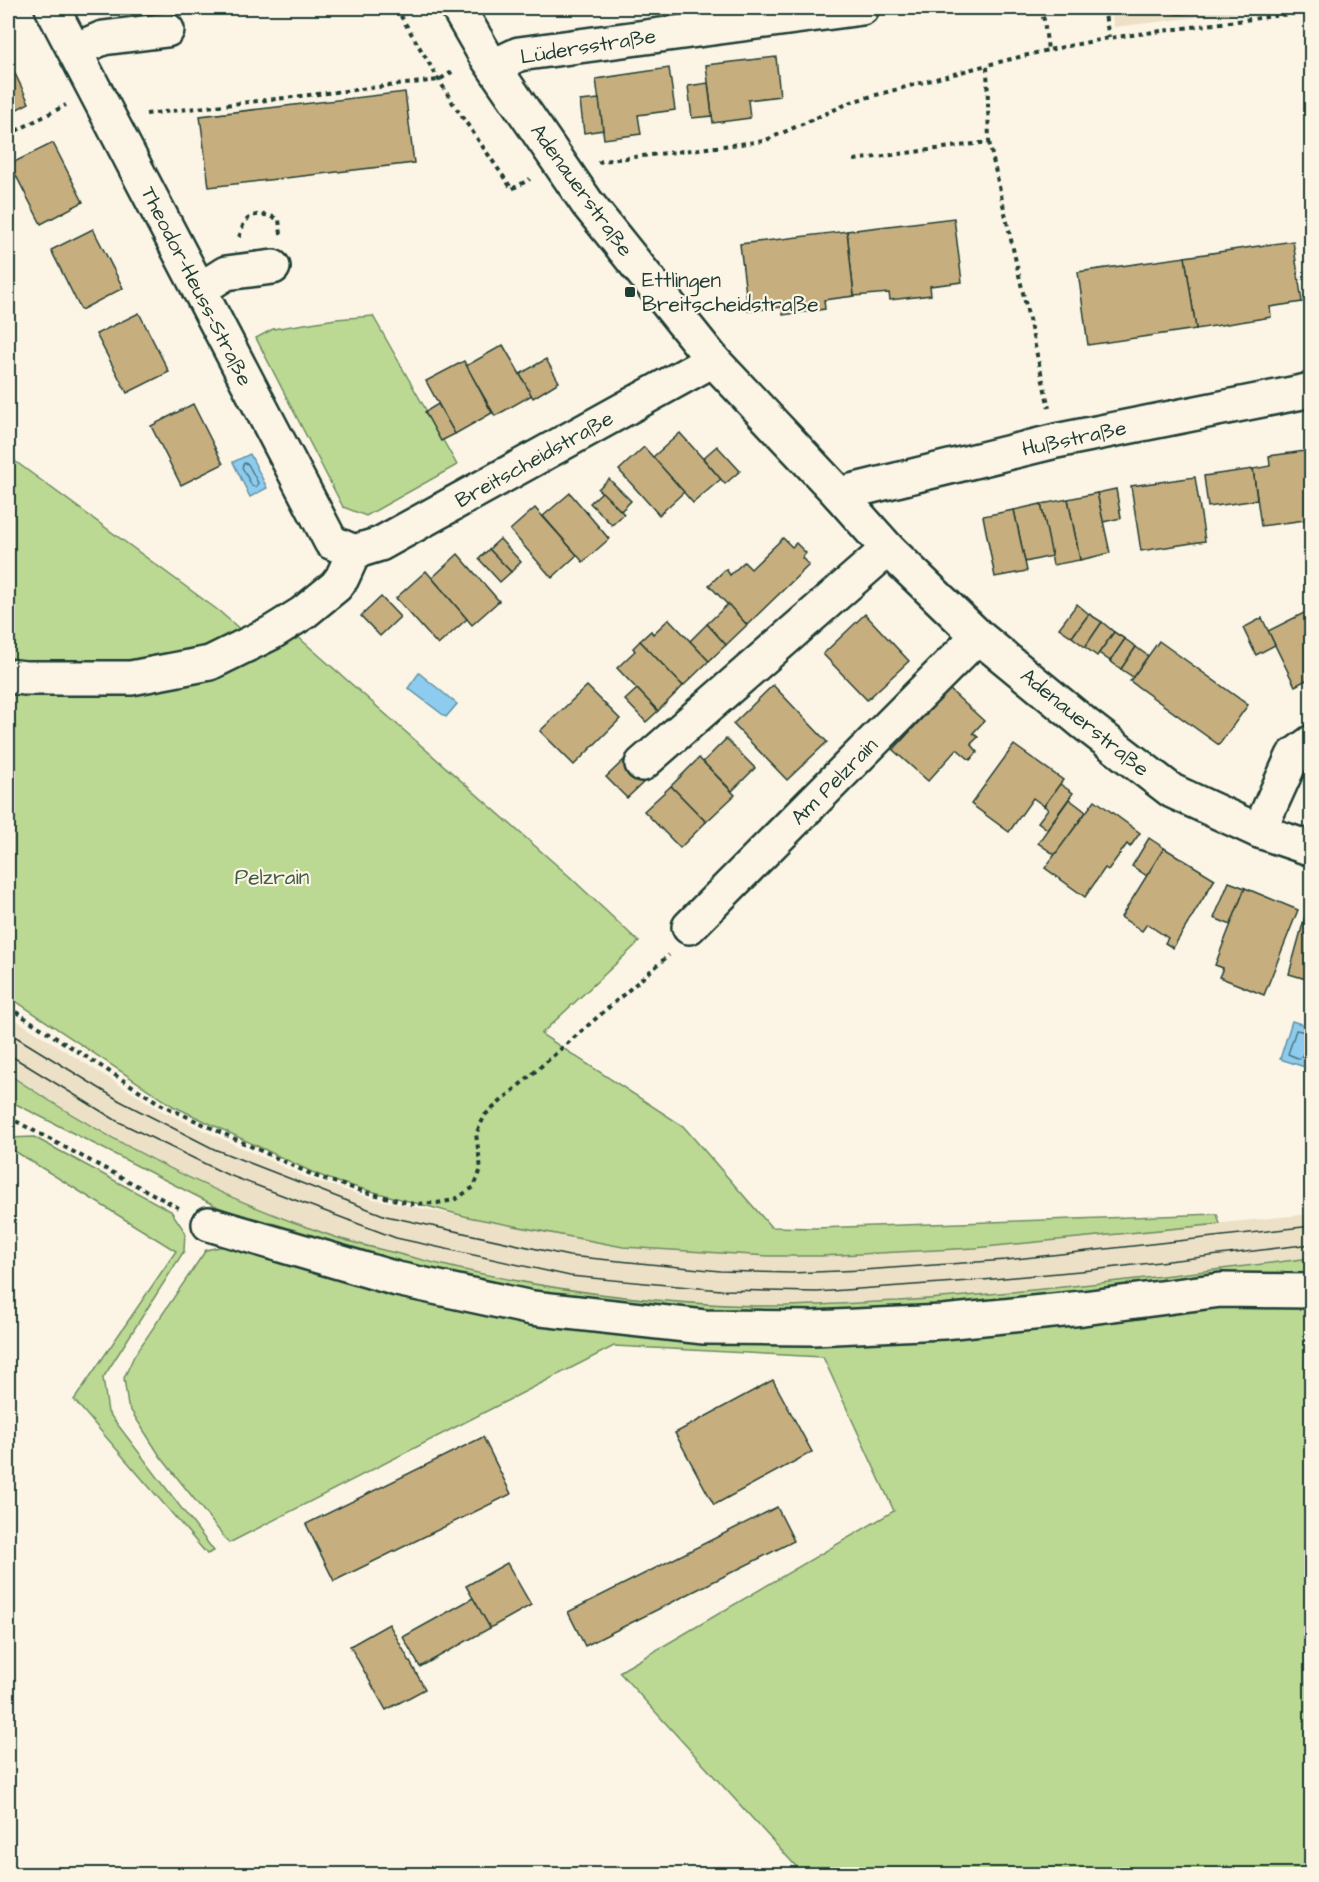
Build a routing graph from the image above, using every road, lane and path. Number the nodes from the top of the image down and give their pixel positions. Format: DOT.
graph roads {
  1 [pos="52,8"];
  2 [pos="396,8"];
  3 [pos="458,8"];
  4 [pos="862,8"];
  5 [pos="1040,8"];
  6 [pos="1104,8"];
  7 [pos="1311,11"];
  8 [pos="167,30"];
  9 [pos="1109,38"];
  10 [pos="75,50"];
  11 [pos="1048,50"];
  12 [pos="489,59"];
  13 [pos="987,65"];
  14 [pos="439,80"];
  15 [pos="96,89"];
  16 [pos="114,124"];
  17 [pos="8,135"];
  18 [pos="989,142"];
  19 [pos="854,160"];
  20 [pos="566,172"];
  21 [pos="279,220"];
  22 [pos="277,251"];
  23 [pos="199,290"];
  24 [pos="713,360"];
  25 [pos="1311,390"];
  26 [pos="1056,441"];
  27 [pos="839,494"];
  28 [pos="888,549"];
  29 [pos="354,552"];
  30 [pos="978,636"];
  31 [pos="8,676"];
  32 [pos="1311,742"];
  33 [pos="642,764"];
  34 [pos="1259,831"];
  35 [pos="1311,849"];
  36 [pos="689,927"];
  37 [pos="8,1007"];
  38 [pos="8,1117"];
  39 [pos="209,1224"];
  40 [pos="1311,1291"];
  1 -- 10 [label="street, Theodor-Heuss-Straße"];
  2 -- 14 [label="path"];
  3 -- 12 [label="street, Adenauerstraße"];
  4 -- 12 [label="street, Lüdersstraße"];
  5 -- 11 [label="path"];
  6 -- 9 [label="path"];
  7 -- 9 [label="path"];
  8 -- 10 [label="street"];
  9 -- 11 [label="path"];
  10 -- 15 [label="street, Theodor-Heuss-Straße"];
  11 -- 13 [label="path"];
  12 -- 14 [label="path"];
  12 -- 20 [label="street, Adenauerstraße"];
  13 -- 18 [label="path"];
  13 -- 20 [label="path"];
  14 -- 16 [label="path"];
  14 -- 20 [label="path"];
  15 -- 16 [label="street, Theodor-Heuss-Straße"];
  15 -- 17 [label="path"];
  16 -- 23 [label="street, Theodor-Heuss-Straße"];
  18 -- 19 [label="path"];
  18 -- 26 [label="path"];
  20 -- 24 [label="street, Adenauerstraße"];
  21 -- 22 [label="path"];
  22 -- 23 [label="street"];
  23 -- 29 [label="street, Theodor-Heuss-Straße"];
  24 -- 27 [label="street, Adenauerstraße"];
  24 -- 29 [label="street, Breitscheidstraße"];
  25 -- 26 [label="street, Hußstraße"];
  26 -- 27 [label="street, Hußstraße"];
  27 -- 28 [label="street, Adenauerstraße"];
  28 -- 30 [label="street, Adenauerstraße"];
  28 -- 33 [label="street"];
  29 -- 31 [label="street"];
  30 -- 34 [label="street, Adenauerstraße"];
  30 -- 36 [label="street, Am Pelzrain"];
  32 -- 34 [label="street"];
  34 -- 35 [label="street, Adenauerstraße"];
  36 -- 37 [label="path"];
  38 -- 39 [label="path"];
  39 -- 40 [label="street"];
}
